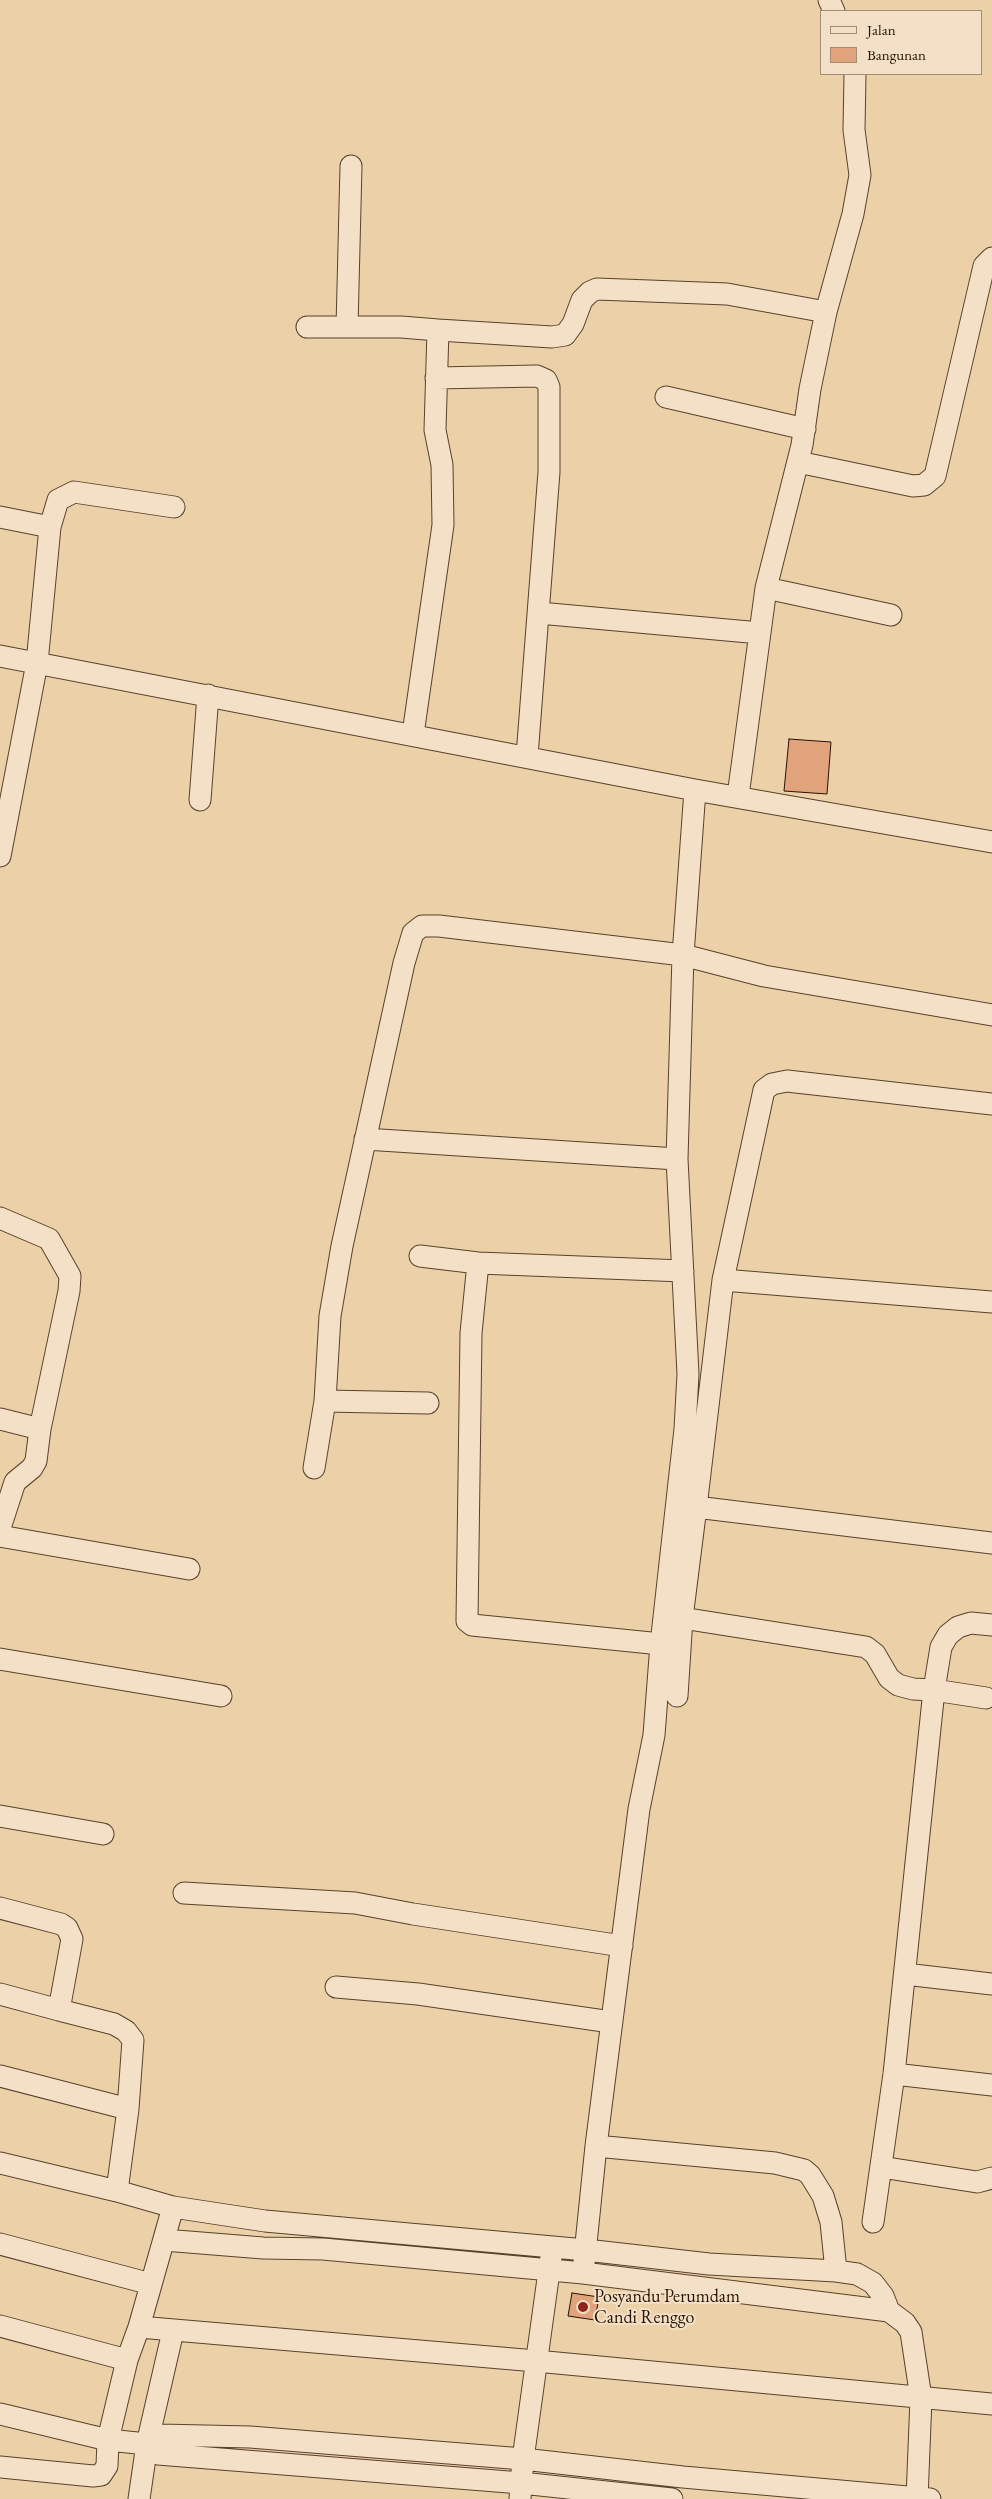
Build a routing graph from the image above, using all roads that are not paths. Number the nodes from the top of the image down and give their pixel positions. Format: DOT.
graph roads {
  1 [pos="854,75"];
  2 [pos="351,166"];
  3 [pos="992,258"];
  4 [pos="826,312"];
  5 [pos="307,327"];
  6 [pos="346,327"];
  7 [pos="438,330"];
  8 [pos="436,378"];
  9 [pos="666,396"];
  10 [pos="805,429"];
  11 [pos="798,462"];
  12 [pos="174,507"];
  13 [pos="0,518"];
  14 [pos="50,527"];
  15 [pos="766,588"];
  16 [pos="539,613"];
  17 [pos="891,615"];
  18 [pos="760,633"];
  19 [pos="0,656"];
  20 [pos="37,663"];
  21 [pos="208,695"];
  22 [pos="413,734"];
  23 [pos="527,756"];
  24 [pos="695,790"];
  25 [pos="738,796"];
  26 [pos="200,800"];
  27 [pos="992,842"];
  28 [pos="0,856"];
  29 [pos="683,955"];
  30 [pos="992,1015"];
  31 [pos="992,1104"];
  32 [pos="365,1138"];
  33 [pos="677,1159"];
  34 [pos="0,1218"];
  35 [pos="420,1256"];
  36 [pos="478,1263"];
  37 [pos="682,1271"];
  38 [pos="723,1280"];
  39 [pos="992,1302"];
  40 [pos="325,1401"];
  41 [pos="428,1403"];
  42 [pos="0,1419"];
  43 [pos="40,1429"];
  44 [pos="314,1468"];
  45 [pos="696,1507"];
  46 [pos="0,1526"];
  47 [pos="992,1543"];
  48 [pos="189,1569"];
  49 [pos="682,1618"];
  50 [pos="992,1625"];
  51 [pos="661,1644"];
  52 [pos="0,1659"];
  53 [pos="934,1690"];
  54 [pos="221,1696"];
  55 [pos="677,1696"];
  56 [pos="986,1698"];
  57 [pos="0,1816"];
  58 [pos="104,1834"];
  59 [pos="184,1893"];
  60 [pos="0,1908"];
  61 [pos="622,1946"];
  62 [pos="905,1974"];
  63 [pos="992,1984"];
  64 [pos="336,1987"];
  65 [pos="0,1994"];
  66 [pos="59,2010"];
  67 [pos="611,2022"];
  68 [pos="894,2074"];
  69 [pos="0,2076"];
  70 [pos="992,2085"];
  71 [pos="128,2109"];
  72 [pos="596,2146"];
  73 [pos="0,2163"];
  74 [pos="881,2167"];
  75 [pos="992,2178"];
  76 [pos="117,2191"];
  77 [pos="173,2207"];
  78 [pos="215,2214"];
  79 [pos="265,2221"];
  80 [pos="873,2222"];
  81 [pos="326,2227"];
  82 [pos="427,2235"];
  83 [pos="468,2239"];
  84 [pos="164,2240"];
  85 [pos="0,2244"];
  86 [pos="210,2245"];
  87 [pos="552,2247"];
  88 [pos="263,2248"];
  89 [pos="323,2248"];
  90 [pos="586,2250"];
  91 [pos="425,2258"];
  92 [pos="466,2262"];
  93 [pos="550,2270"];
  94 [pos="836,2271"];
  95 [pos="583,2273"];
  96 [pos="151,2284"];
  97 [pos="889,2311"];
  98 [pos="0,2326"];
  99 [pos="139,2327"];
  100 [pos="173,2331"];
  101 [pos="127,2360"];
  102 [pos="536,2361"];
  103 [pos="922,2398"];
  104 [pos="992,2404"];
  105 [pos="0,2414"];
  106 [pos="108,2440"];
  107 [pos="147,2444"];
  108 [pos="523,2459"];
  109 [pos="0,2467"];
  110 [pos="683,2477"];
  111 [pos="520,2491"];
  112 [pos="779,2492"];
  113 [pos="922,2498"];
  114 [pos="139,2499"];
  115 [pos="672,2499"];
  116 [pos="681,2499"];
  1 -- 4 [label="street"];
  2 -- 6 [label="street"];
  3 -- 11 [label="street"];
  4 -- 7 [label="street"];
  4 -- 10 [label="street"];
  5 -- 6 [label="street"];
  6 -- 7 [label="street"];
  7 -- 8 [label="street"];
  8 -- 16 [label="street"];
  8 -- 22 [label="street"];
  9 -- 10 [label="street"];
  10 -- 11 [label="street"];
  11 -- 15 [label="street"];
  12 -- 14 [label="street"];
  13 -- 14 [label="street"];
  14 -- 20 [label="street"];
  15 -- 17 [label="street"];
  15 -- 18 [label="street"];
  16 -- 18 [label="street"];
  16 -- 23 [label="street"];
  18 -- 25 [label="street"];
  19 -- 20 [label="street"];
  20 -- 21 [label="street"];
  20 -- 28 [label="street"];
  21 -- 22 [label="street"];
  21 -- 26 [label="street"];
  22 -- 23 [label="street"];
  23 -- 24 [label="street"];
  24 -- 25 [label="street"];
  24 -- 29 [label="street"];
  25 -- 27 [label="street"];
  29 -- 30 [label="street"];
  29 -- 32 [label="street"];
  29 -- 33 [label="street"];
  31 -- 38 [label="street"];
  32 -- 33 [label="street"];
  32 -- 40 [label="street"];
  33 -- 37 [label="street"];
  34 -- 43 [label="street"];
  35 -- 36 [label="street"];
  36 -- 37 [label="street"];
  36 -- 51 [label="street"];
  37 -- 51 [label="street"];
  38 -- 39 [label="street"];
  38 -- 45 [label="street"];
  40 -- 41 [label="street"];
  40 -- 44 [label="street"];
  42 -- 43 [label="street"];
  43 -- 46 [label="street"];
  45 -- 47 [label="street"];
  45 -- 49 [label="street"];
  46 -- 48 [label="street"];
  49 -- 53 [label="street"];
  49 -- 55 [label="street"];
  50 -- 53 [label="street"];
  51 -- 61 [label="street"];
  52 -- 54 [label="street"];
  53 -- 56 [label="street"];
  53 -- 62 [label="street"];
  57 -- 58 [label="street"];
  59 -- 61 [label="street"];
  60 -- 66 [label="street"];
  61 -- 67 [label="street"];
  62 -- 63 [label="street"];
  62 -- 68 [label="street"];
  64 -- 67 [label="street"];
  65 -- 66 [label="street"];
  66 -- 71 [label="street"];
  67 -- 72 [label="street"];
  68 -- 70 [label="street"];
  68 -- 74 [label="street"];
  69 -- 71 [label="street"];
  71 -- 76 [label="street"];
  72 -- 90 [label="street"];
  72 -- 94 [label="street"];
  73 -- 76 [label="street"];
  74 -- 75 [label="street"];
  74 -- 80 [label="street"];
  76 -- 77 [label="street"];
  77 -- 78 [label="street"];
  77 -- 84 [label="street"];
  78 -- 79 [label="street"];
  78 -- 86 [label="street"];
  79 -- 81 [label="street"];
  79 -- 88 [label="street"];
  81 -- 82 [label="street"];
  81 -- 89 [label="street"];
  82 -- 83 [label="street"];
  82 -- 91 [label="street"];
  83 -- 87 [label="street"];
  83 -- 92 [label="street"];
  84 -- 86 [label="street"];
  84 -- 96 [label="street"];
  85 -- 96 [label="street"];
  86 -- 88 [label="street"];
  87 -- 90 [label="street"];
  87 -- 93 [label="street"];
  88 -- 89 [label="street"];
  89 -- 91 [label="street"];
  90 -- 94 [label="street"];
  90 -- 95 [label="street"];
  91 -- 92 [label="street"];
  92 -- 93 [label="street"];
  93 -- 95 [label="street"];
  93 -- 102 [label="street"];
  94 -- 97 [label="street"];
  95 -- 97 [label="street"];
  96 -- 99 [label="street"];
  97 -- 103 [label="street"];
  98 -- 101 [label="street"];
  99 -- 100 [label="street"];
  99 -- 101 [label="street"];
  100 -- 102 [label="street"];
  100 -- 107 [label="street"];
  101 -- 106 [label="street"];
  102 -- 103 [label="street"];
  102 -- 108 [label="street"];
  103 -- 104 [label="street"];
  103 -- 113 [label="street"];
  105 -- 106 [label="street"];
  106 -- 107 [label="street"];
  106 -- 109 [label="street"];
  107 -- 108 [label="street"];
  107 -- 111 [label="street"];
  107 -- 114 [label="street"];
  108 -- 110 [label="street"];
  108 -- 111 [label="street"];
  110 -- 112 [label="street"];
  110 -- 116 [label="street"];
  111 -- 115 [label="street"];
  112 -- 113 [label="street"];
}
